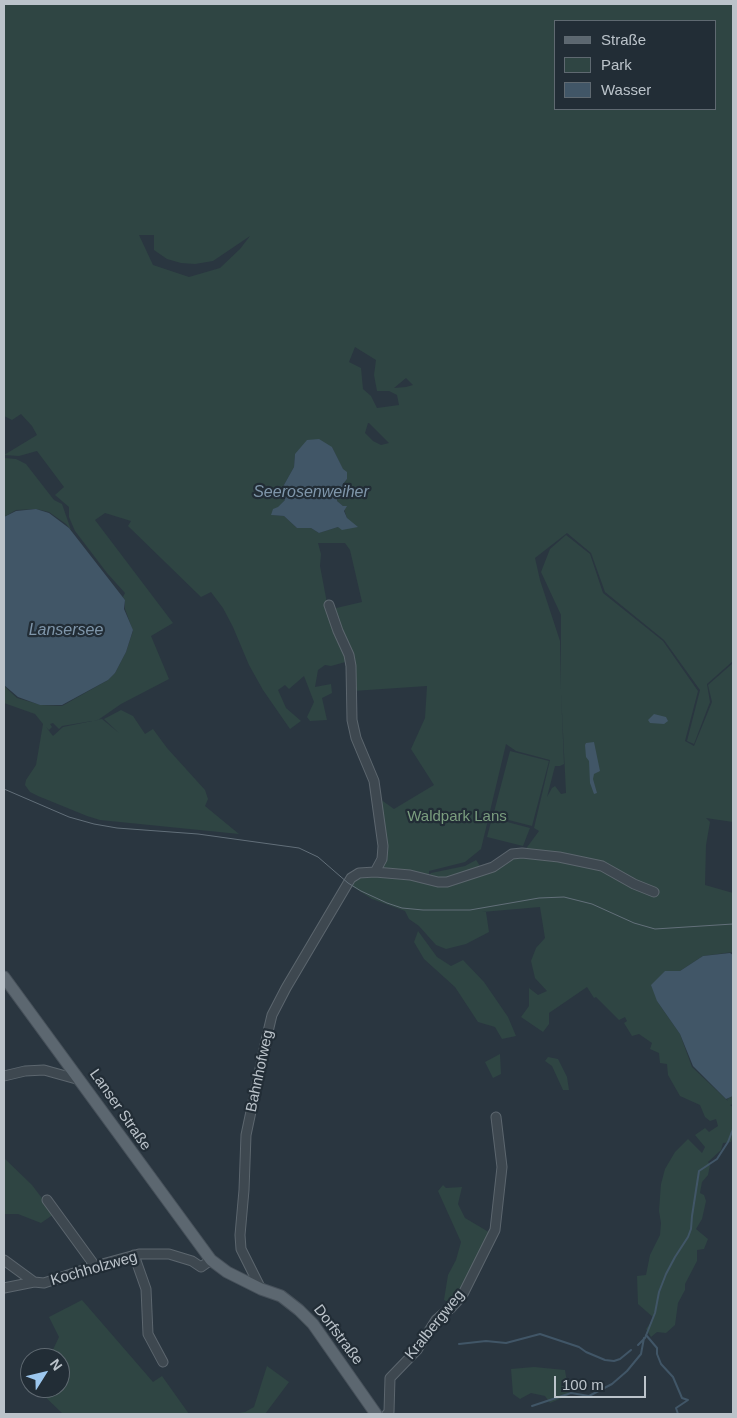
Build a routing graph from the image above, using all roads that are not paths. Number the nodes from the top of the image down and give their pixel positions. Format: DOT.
graph roads {
  1 [pos="329,605"];
  2 [pos="375,872"];
  3 [pos="654,892"];
  4 [pos="4,978"];
  5 [pos="4,1076"];
  6 [pos="80,1080"];
  7 [pos="496,1117"];
  8 [pos="47,1200"];
  9 [pos="134,1255"];
  10 [pos="4,1260"];
  11 [pos="211,1260"];
  12 [pos="96,1266"];
  13 [pos="34,1282"];
  14 [pos="4,1288"];
  15 [pos="261,1289"];
  16 [pos="163,1362"];
  17 [pos="376,1414"];
  18 [pos="387,1414"];
  1 -- 2 [label="street"];
  2 -- 3 [label="street"];
  2 -- 15 [label="street, Bahnhofweg"];
  4 -- 6 [label="main road, Lanser Straße"];
  5 -- 6 [label="street"];
  6 -- 11 [label="main road, Lanser Straße"];
  7 -- 18 [label="street, Kralbergweg"];
  8 -- 12 [label="street"];
  9 -- 11 [label="street, Kochholzweg"];
  9 -- 12 [label="street, Kochholzweg"];
  9 -- 16 [label="street"];
  10 -- 13 [label="street"];
  11 -- 15 [label="main road, Dorfstraße"];
  12 -- 13 [label="street, Kochholzweg"];
  13 -- 14 [label="street, Kochholzweg"];
  15 -- 17 [label="main road, Dorfstraße"];
}
